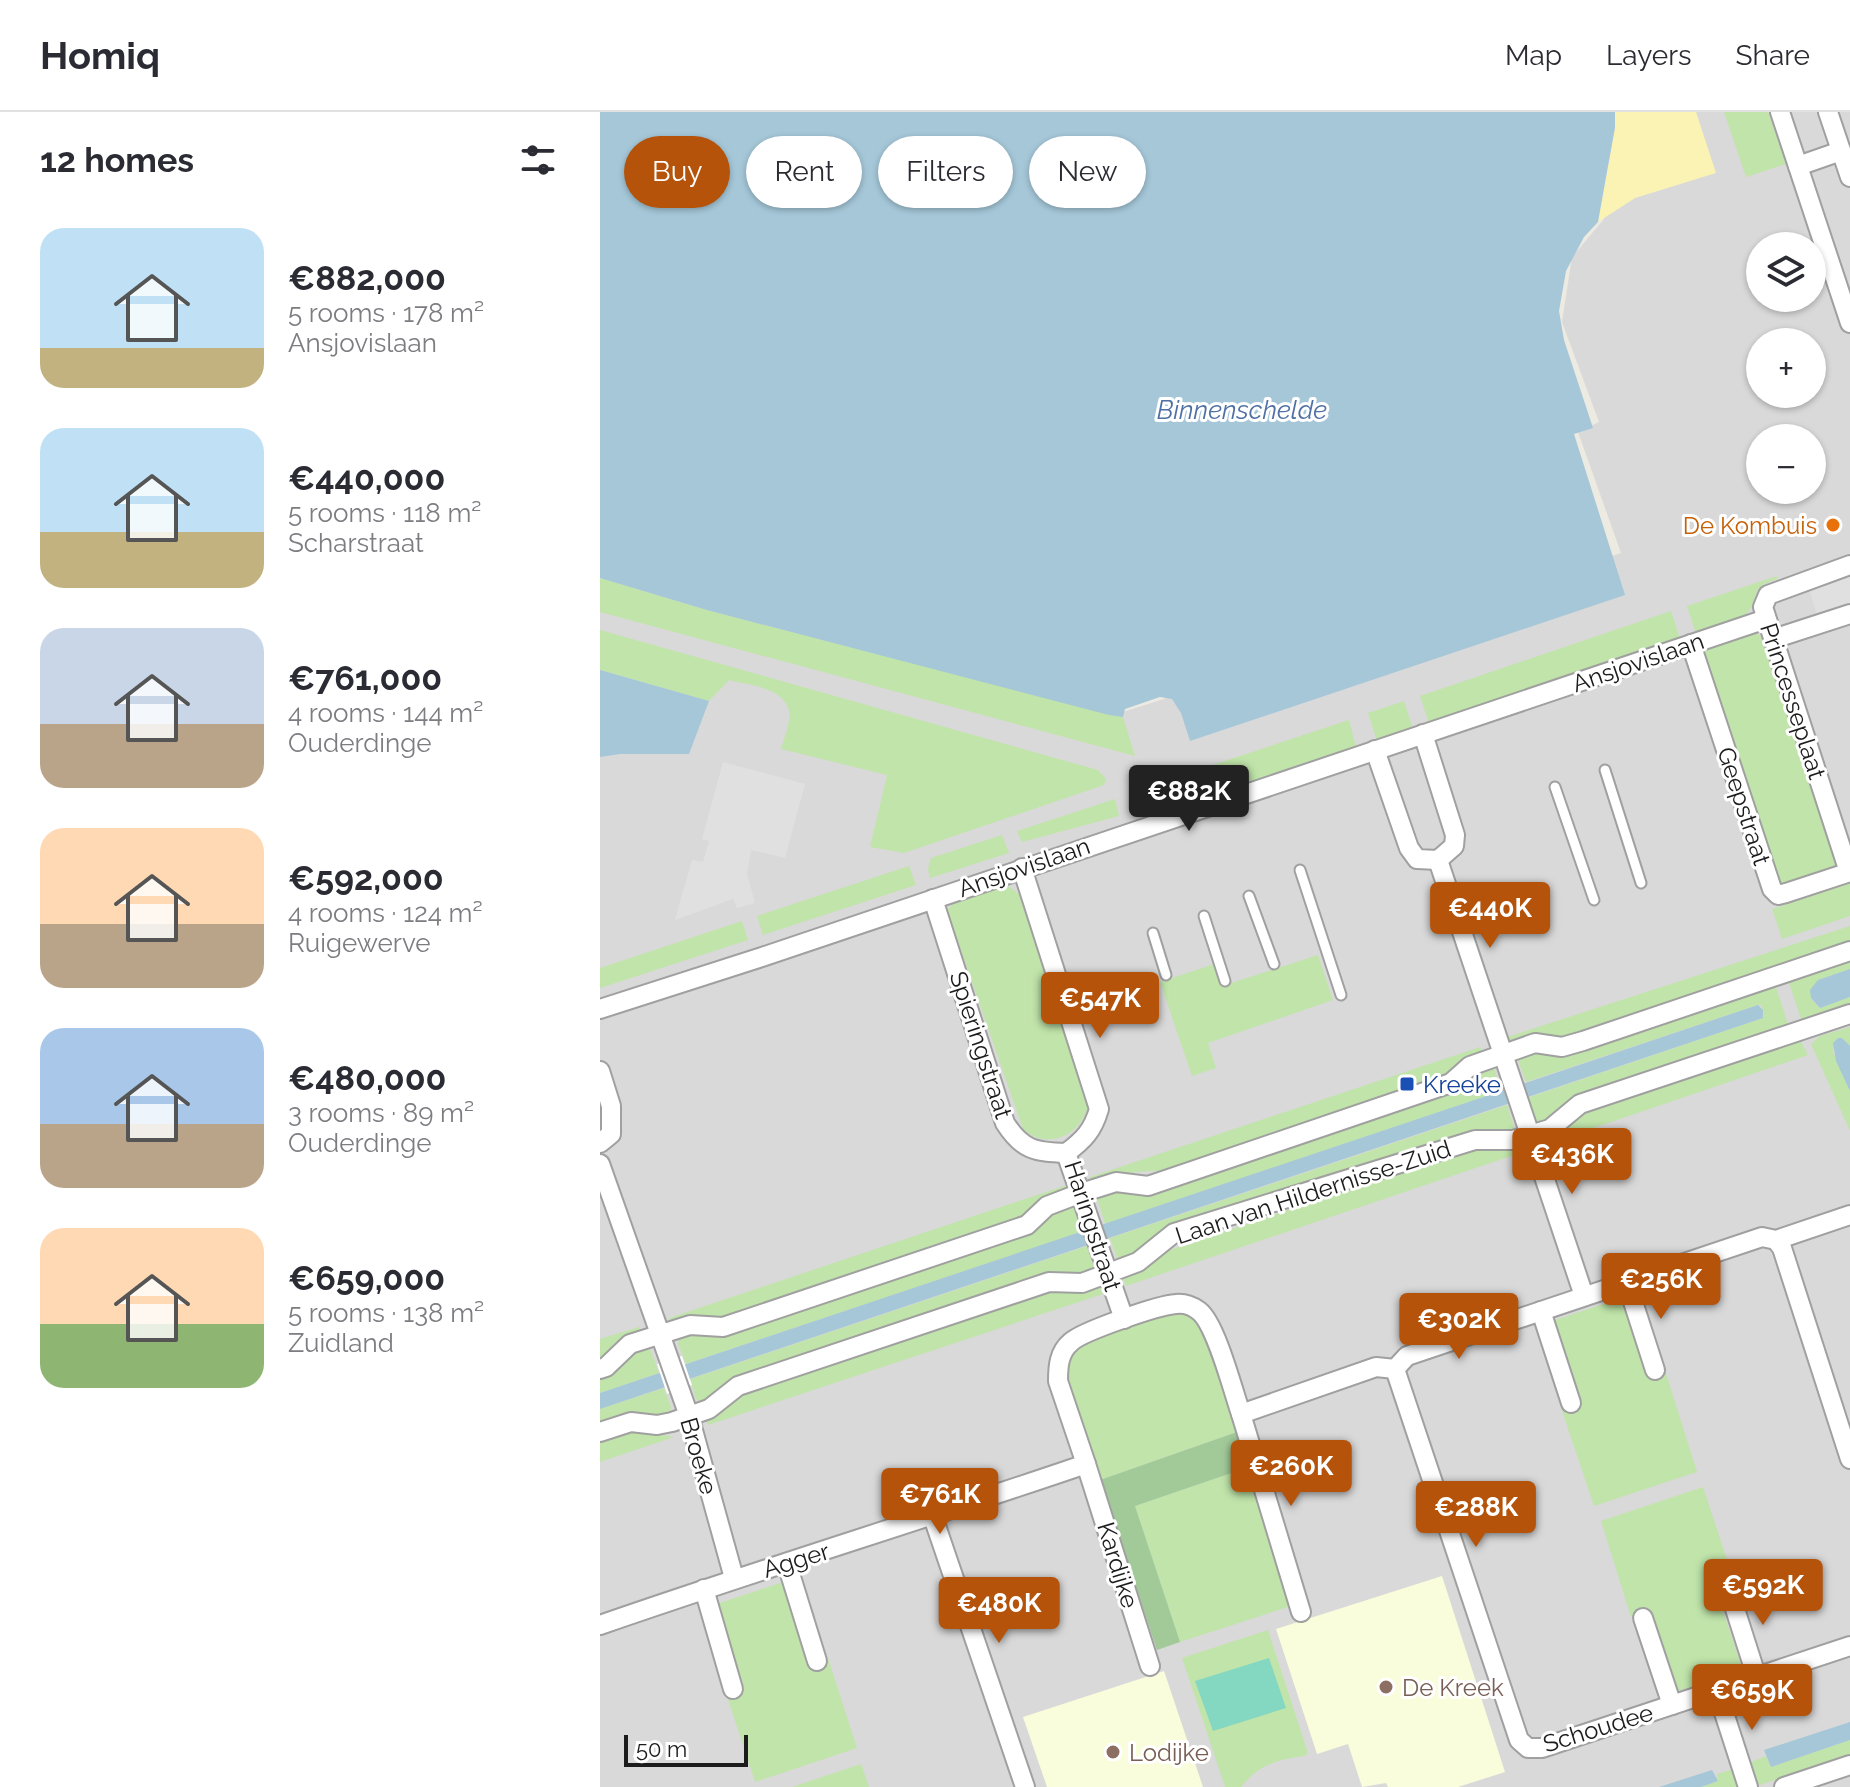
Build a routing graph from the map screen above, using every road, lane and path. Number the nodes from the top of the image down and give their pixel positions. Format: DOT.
graph roads {
  1 [pos="1780,112"];
  2 [pos="1828,112"];
  3 [pos="1841,151"];
  4 [pos="1798,166"];
  5 [pos="1850,177"];
  6 [pos="1849,321"];
  7 [pos="1850,565"];
  8 [pos="1850,614"];
  9 [pos="1766,619"];
  10 [pos="1773,639"];
  11 [pos="1691,644"];
  12 [pos="1423,734"];
  13 [pos="1375,750"];
  14 [pos="1605,770"];
  15 [pos="1555,787"];
  16 [pos="1438,860"];
  17 [pos="1022,868"];
  18 [pos="1300,870"];
  19 [pos="1850,872"];
  20 [pos="1641,883"];
  21 [pos="1249,896"];
  22 [pos="933,899"];
  23 [pos="1594,900"];
  24 [pos="1204,916"];
  25 [pos="1153,933"];
  26 [pos="1850,951"];
  27 [pos="1274,964"];
  28 [pos="1166,975"];
  29 [pos="1225,981"];
  30 [pos="1341,995"];
  31 [pos="600,1009"];
  32 [pos="1850,1014"];
  33 [pos="1503,1054"];
  34 [pos="600,1071"];
  35 [pos="1530,1135"];
  36 [pos="600,1143"];
  37 [pos="1066,1153"];
  38 [pos="600,1164"];
  39 [pos="1081,1193"];
  40 [pos="1850,1215"];
  41 [pos="1776,1240"];
  42 [pos="1108,1273"];
  43 [pos="1627,1283"];
  44 [pos="1584,1296"];
  45 [pos="1541,1311"];
  46 [pos="1124,1319"];
  47 [pos="660,1334"];
  48 [pos="600,1369"];
  49 [pos="1395,1369"];
  50 [pos="1655,1370"];
  51 [pos="1571,1403"];
  52 [pos="1241,1414"];
  53 [pos="689,1416"];
  54 [pos="600,1432"];
  55 [pos="1850,1459"];
  56 [pos="1086,1464"];
  57 [pos="933,1517"];
  58 [pos="787,1564"];
  59 [pos="734,1578"];
  60 [pos="704,1589"];
  61 [pos="1729,1590"];
  62 [pos="1301,1612"];
  63 [pos="1643,1618"];
  64 [pos="600,1625"];
  65 [pos="1850,1646"];
  66 [pos="817,1661"];
  67 [pos="1150,1666"];
  68 [pos="1757,1678"];
  69 [pos="733,1689"];
  70 [pos="1717,1691"];
  71 [pos="1672,1705"];
  72 [pos="1850,1765"];
  73 [pos="1025,1787"];
  74 [pos="1748,1787"];
  75 [pos="1784,1787"];
  1 -- 4 [label="street"];
  2 -- 3 [label="street"];
  3 -- 4 [label="street"];
  3 -- 5 [label="street"];
  4 -- 6 [label="street"];
  7 -- 9 [label="street, Princesseplaat"];
  8 -- 10 [label="street"];
  9 -- 10 [label="street, Princesseplaat"];
  9 -- 11 [label="street, Ansjovislaan"];
  10 -- 19 [label="street, Princesseplaat"];
  11 -- 12 [label="street, Ansjovislaan"];
  11 -- 19 [label="street, Geepstraat"];
  12 -- 13 [label="street, Ansjovislaan"];
  12 -- 16 [label="street"];
  13 -- 16 [label="street"];
  13 -- 17 [label="street, Ansjovislaan"];
  14 -- 20 [label="lane"];
  15 -- 23 [label="lane"];
  16 -- 33 [label="street"];
  17 -- 22 [label="street, Ansjovislaan"];
  17 -- 37 [label="street, Haringstraat"];
  18 -- 30 [label="lane"];
  21 -- 27 [label="lane"];
  22 -- 31 [label="street, Ansjovislaan"];
  22 -- 37 [label="street, Spieringstraat"];
  24 -- 29 [label="lane"];
  25 -- 28 [label="lane"];
  26 -- 33 [label="street"];
  32 -- 35 [label="street, Laan van Hildernisse-Zuid"];
  33 -- 35 [label="street"];
  33 -- 39 [label="street"];
  34 -- 36 [label="street"];
  35 -- 42 [label="street, Laan van Hildernisse-Zuid"];
  35 -- 44 [label="street"];
  37 -- 39 [label="street, Haringstraat"];
  38 -- 47 [label="street, Broeke"];
  39 -- 42 [label="street, Haringstraat"];
  39 -- 47 [label="street"];
  40 -- 41 [label="street"];
  41 -- 43 [label="street"];
  41 -- 55 [label="street"];
  42 -- 46 [label="street, Haringstraat"];
  42 -- 53 [label="street, Laan van Hildernisse-Zuid"];
  43 -- 44 [label="street"];
  43 -- 50 [label="street"];
  44 -- 45 [label="street"];
  45 -- 49 [label="street"];
  45 -- 51 [label="street"];
  46 -- 52 [label="street"];
  46 -- 56 [label="street"];
  47 -- 48 [label="street"];
  47 -- 53 [label="street, Broeke"];
  49 -- 52 [label="street"];
  49 -- 71 [label="street, Schoudee"];
  52 -- 62 [label="street"];
  53 -- 54 [label="street, Laan van Hildernisse-Zuid"];
  53 -- 59 [label="street, Broeke"];
  56 -- 57 [label="street, Agger"];
  56 -- 67 [label="street, Kardijke"];
  57 -- 58 [label="street, Agger"];
  57 -- 73 [label="street"];
  58 -- 59 [label="street, Agger"];
  58 -- 66 [label="street"];
  59 -- 60 [label="street, Agger"];
  60 -- 64 [label="street, Agger"];
  60 -- 69 [label="street"];
  61 -- 68 [label="street"];
  63 -- 71 [label="street"];
  65 -- 68 [label="street, Schoudee"];
  68 -- 70 [label="street, Schoudee"];
  70 -- 71 [label="street, Schoudee"];
  70 -- 74 [label="street"];
  72 -- 75 [label="street"];
}
